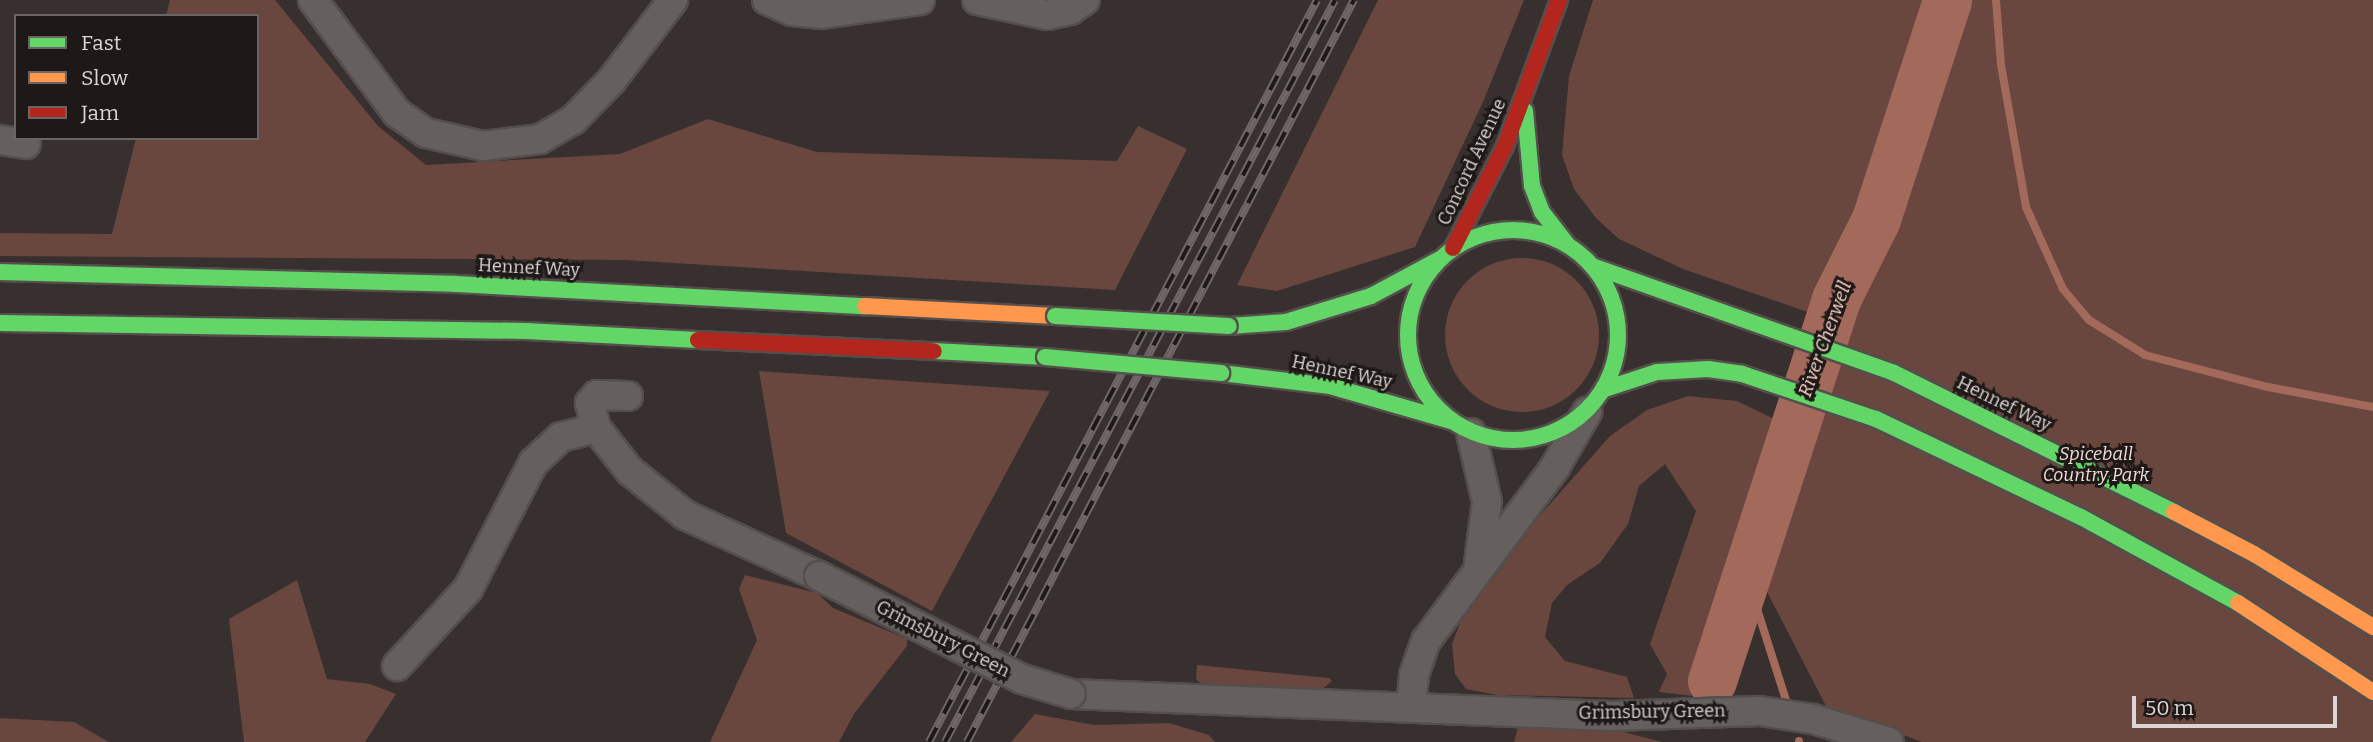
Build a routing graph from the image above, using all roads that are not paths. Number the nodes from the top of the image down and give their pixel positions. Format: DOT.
graph roads {
  1 [pos="313,0"];
  2 [pos="673,0"];
  3 [pos="767,0"];
  4 [pos="977,0"];
  5 [pos="1085,0"];
  6 [pos="1559,0"];
  7 [pos="903,2"];
  8 [pos="1525,92"];
  9 [pos="1567,244"];
  10 [pos="1452,248"];
  11 [pos="1439,260"];
  12 [pos="1595,267"];
  13 [pos="0,272"];
  14 [pos="0,323"];
  15 [pos="1605,389"];
  16 [pos="628,396"];
  17 [pos="1587,412"];
  18 [pos="1462,427"];
  19 [pos="596,428"];
  20 [pos="1479,566"];
  21 [pos="2373,626"];
  22 [pos="397,666"];
  23 [pos="2373,692"];
  24 [pos="1411,705"];
  25 [pos="1889,742"];
  1 -- 2 [label="street"];
  3 -- 7 [label="street"];
  4 -- 5 [label="street"];
  6 -- 8 [label="main road, Concord Avenue"];
  8 -- 9 [label="main road, Concord Avenue"];
  8 -- 10 [label="main road, Concord Avenue"];
  9 -- 10 [label="main road"];
  9 -- 12 [label="main road"];
  10 -- 11 [label="main road"];
  11 -- 13 [label="main road, Hennef Way, bridge"];
  11 -- 18 [label="main road"];
  12 -- 15 [label="main road"];
  12 -- 21 [label="main road, Hennef Way"];
  14 -- 18 [label="main road, Hennef Way, bridge"];
  15 -- 17 [label="main road"];
  15 -- 23 [label="main road"];
  16 -- 19 [label="street"];
  17 -- 18 [label="main road"];
  17 -- 20 [label="street"];
  18 -- 20 [label="street"];
  19 -- 22 [label="street"];
  19 -- 24 [label="street, Grimsbury Green, bridge"];
  20 -- 24 [label="street"];
  24 -- 25 [label="street, Grimsbury Green"];
}
